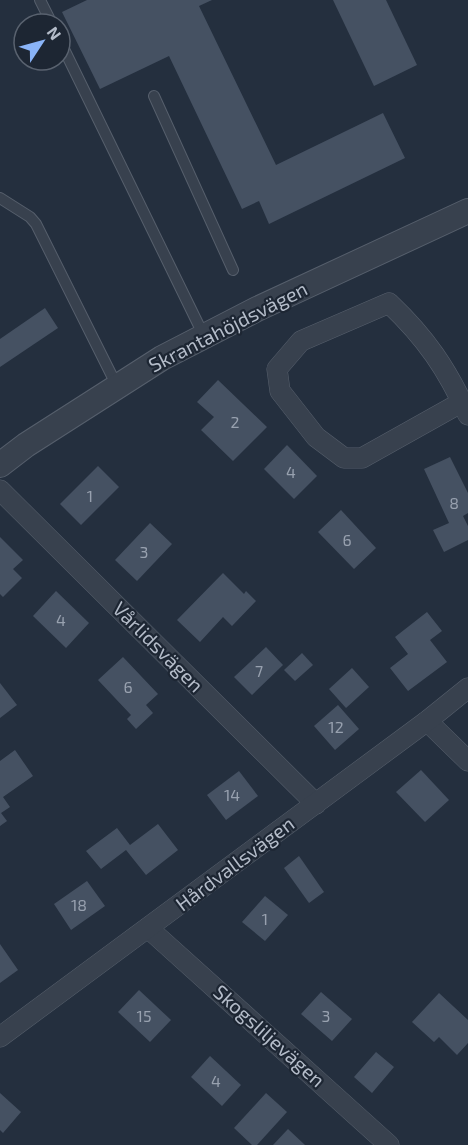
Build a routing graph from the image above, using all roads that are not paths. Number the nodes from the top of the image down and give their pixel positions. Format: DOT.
graph roads {
  1 [pos="72,66"];
  2 [pos="154,96"];
  3 [pos="0,198"];
  4 [pos="468,210"];
  5 [pos="233,270"];
  6 [pos="204,336"];
  7 [pos="117,387"];
  8 [pos="465,408"];
  9 [pos="0,465"];
  10 [pos="0,490"];
  11 [pos="468,688"];
  12 [pos="428,721"];
  13 [pos="468,761"];
  14 [pos="316,804"];
  15 [pos="148,928"];
  16 [pos="0,1037"];
  17 [pos="389,1145"];
  1 -- 6 [label="lane"];
  2 -- 5 [label="lane"];
  3 -- 7 [label="lane"];
  4 -- 6 [label="street, Skrantahöjdsvägen"];
  6 -- 7 [label="street, Skrantahöjdsvägen"];
  7 -- 9 [label="street, Skrantahöjdsvägen"];
  8 -- 8 [label="street"];
  10 -- 14 [label="street, Vårlidsvägen"];
  11 -- 12 [label="street, Hårdvallsvägen"];
  12 -- 13 [label="street"];
  12 -- 14 [label="street, Hårdvallsvägen"];
  14 -- 15 [label="street, Hårdvallsvägen"];
  15 -- 16 [label="street, Hårdvallsvägen"];
  15 -- 17 [label="street, Skogsliljevägen"];
}
